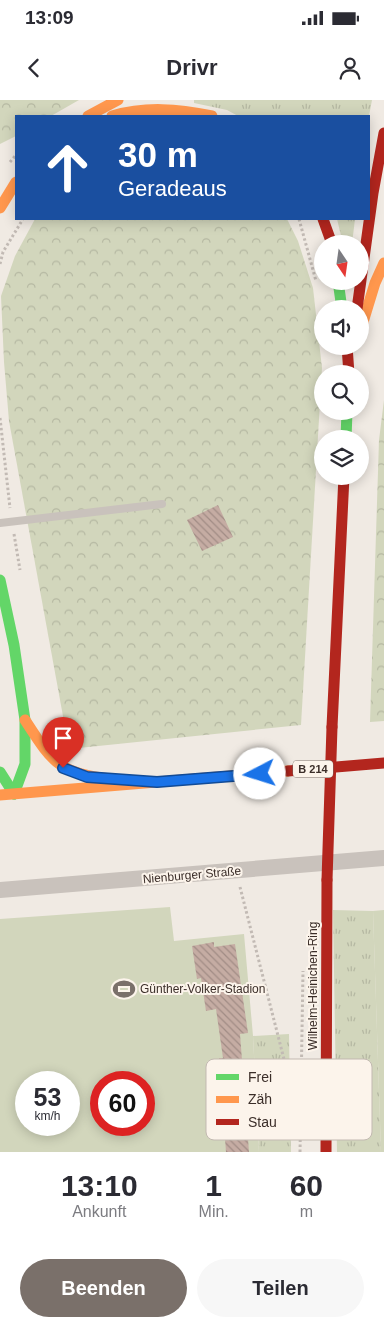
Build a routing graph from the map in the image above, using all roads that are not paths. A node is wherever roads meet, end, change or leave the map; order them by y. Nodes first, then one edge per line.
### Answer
1 (118, 100) edge
2 (90, 115) edge
3 (116, 115) edge
4 (208, 115) edge
5 (384, 133) edge
6 (15, 183) edge
7 (0, 208) edge
8 (370, 215) edge
9 (323, 220) edge
10 (369, 220) edge
11 (329, 235) edge
12 (384, 263) edge
13 (358, 300) edge
14 (369, 303) edge
15 (344, 485) edge
16 (162, 504) dead end
17 (0, 523) edge
18 (0, 580) edge
19 (25, 720) junction
20 (384, 763) edge
21 (0, 772) edge
22 (157, 782) junction
23 (14, 794) junction
24 (0, 795) edge
25 (384, 858) edge
26 (0, 890) edge
27 (326, 1059) edge

1 - 2 main road
3 - 4 main road
5 - 8 main road
6 - 7 main road
9 - 11 main road
10 - 13 main road
12 - 14 main road
15 - 27 main road, Wilhelm-Heinichen-Ring, bridge
16 - 17 lane
18 - 19 main road
19 - 22 main road
19 - 23 main road
20 - 22 main road, B 214
21 - 23 main road
22 - 23 main road, B 214
23 - 24 main road, B 214
25 - 26 street, Nienburger Straße

